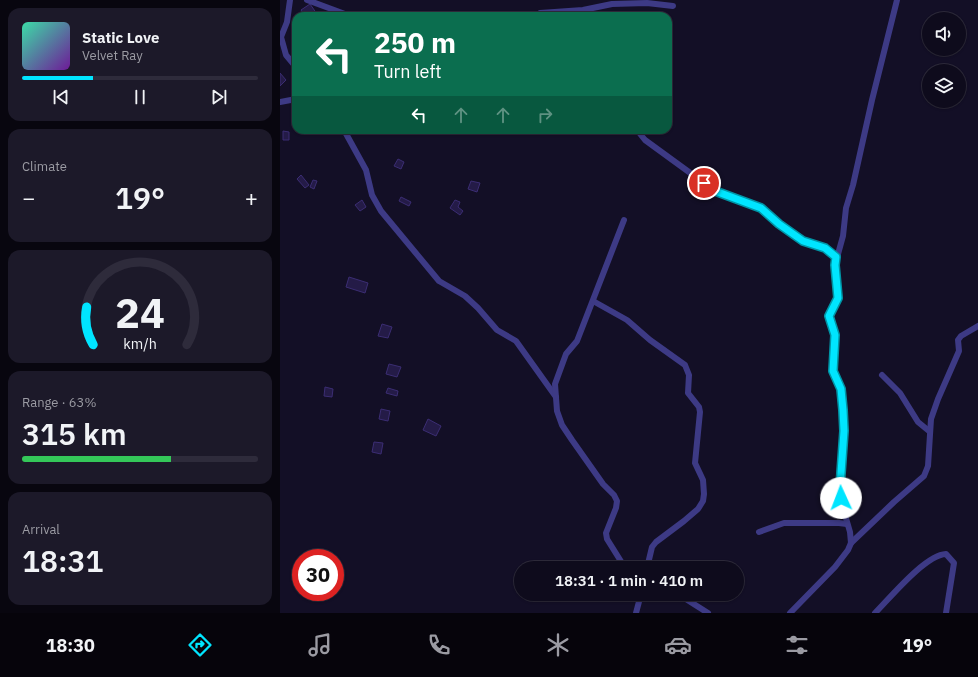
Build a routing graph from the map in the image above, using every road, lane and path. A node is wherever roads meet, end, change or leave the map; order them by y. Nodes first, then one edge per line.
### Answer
1 (290, 0) edge
2 (307, 0) edge
3 (897, 0) edge
4 (673, 6) dead end
5 (340, 12) edge
6 (544, 12) edge
7 (292, 62) edge
8 (292, 100) edge
9 (280, 102) edge
10 (346, 134) edge
11 (640, 134) edge
12 (624, 220) dead end
13 (836, 257) junction
14 (593, 301) junction
15 (978, 326) edge
16 (882, 375) dead end
17 (556, 398) junction
18 (929, 431) junction
19 (847, 524) junction
20 (759, 532) dead end
21 (851, 544) junction
22 (621, 561) edge
23 (649, 561) edge
24 (639, 601) edge
25 (689, 601) edge
26 (636, 613) edge
27 (708, 613) edge
28 (790, 613) edge
29 (875, 613) edge
30 (946, 613) edge

1 - 7 street
2 - 5 street
3 - 13 street
4 - 6 street
8 - 9 street
10 - 17 street
11 - 13 street
12 - 14 street
13 - 19 street
14 - 17 street
14 - 23 street
15 - 18 street
16 - 18 street
17 - 22 street
18 - 21 street
19 - 20 street
19 - 21 street
21 - 28 street
24 - 26 street
25 - 27 street
29 - 30 street

